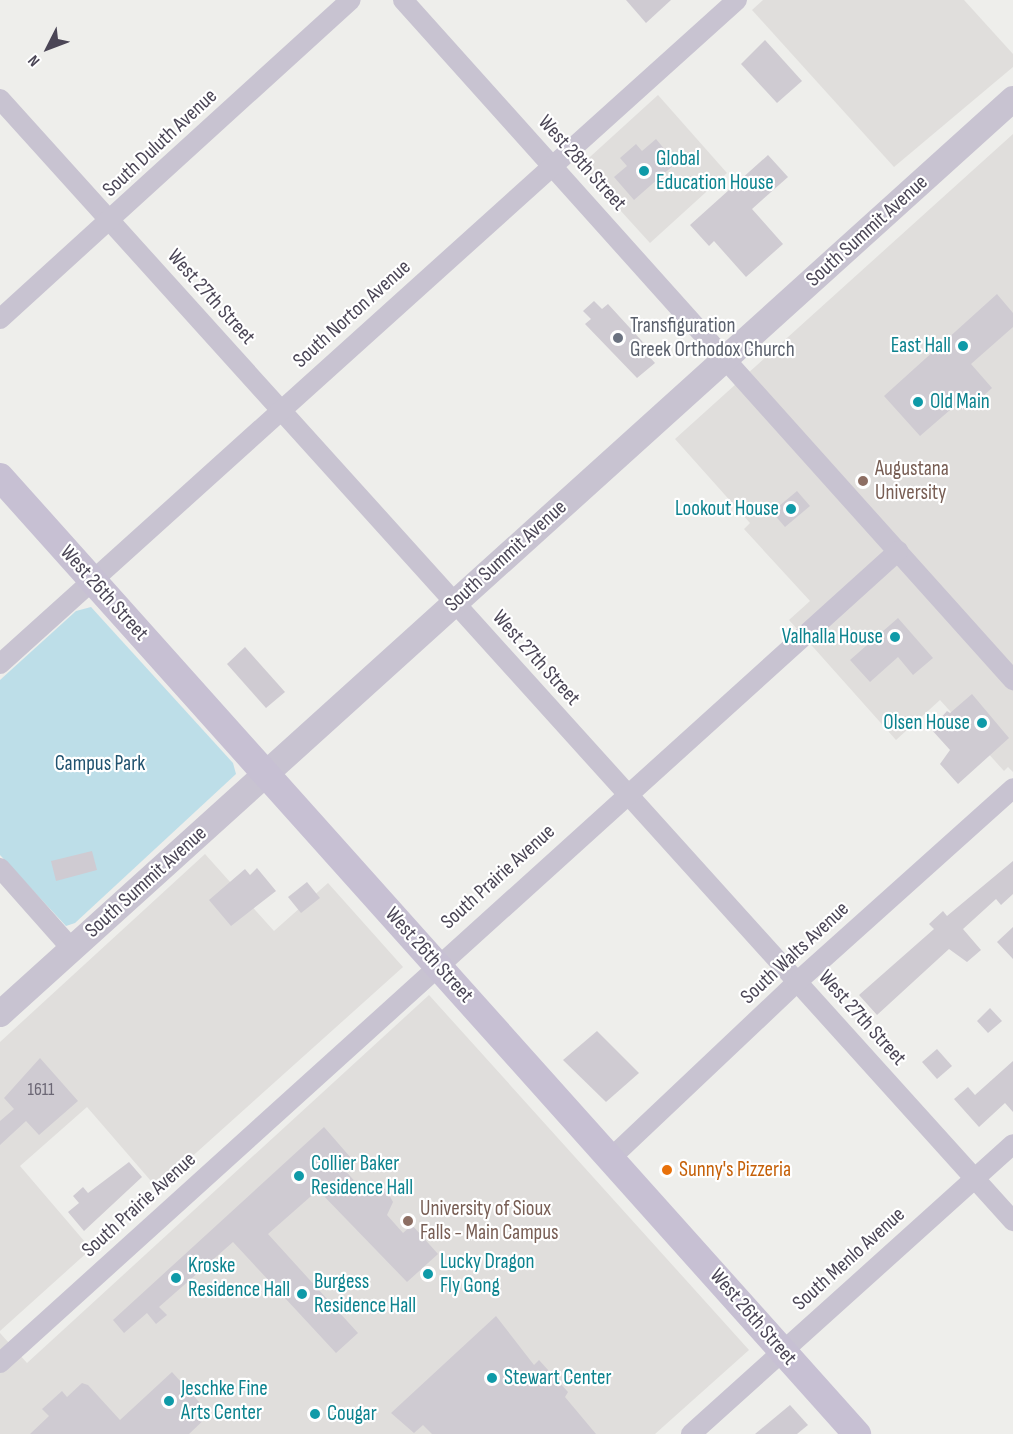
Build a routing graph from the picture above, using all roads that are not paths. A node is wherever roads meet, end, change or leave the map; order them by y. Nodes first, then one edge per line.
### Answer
1 (351, 0) edge
2 (403, 0) edge
3 (737, 0) edge
4 (0, 99) edge
5 (1013, 99) edge
6 (553, 167) junction
7 (110, 221) junction
8 (0, 319) edge
9 (725, 359) junction
10 (281, 410) junction
11 (0, 477) edge
12 (898, 551) junction
13 (94, 582) junction
14 (455, 603) junction
15 (0, 664) edge
16 (1013, 680) edge
17 (265, 774) junction
18 (1013, 788) edge
19 (626, 793) junction
20 (0, 868) edge
21 (72, 949) junction
22 (437, 965) junction
23 (797, 982) junction
24 (0, 1014) edge
25 (1013, 1144) edge
26 (612, 1157) junction
27 (974, 1179) junction
28 (1013, 1221) edge
29 (783, 1351) junction
30 (0, 1363) edge
31 (691, 1434) edge
32 (857, 1434) edge

1 - 7 street, South Duluth Avenue
2 - 6 street, West 28th Street
3 - 6 street, South Norton Avenue
4 - 7 street, West 27th Street
5 - 9 street, South Summit Avenue
6 - 9 street, West 28th Street
6 - 10 street, South Norton Avenue
7 - 8 street, South Duluth Avenue
7 - 10 street, West 27th Street
9 - 12 street, West 28th Street
9 - 14 street, South Summit Avenue
10 - 13 street, South Norton Avenue
10 - 14 street, West 27th Street
11 - 13 main road, West 26th Street
12 - 16 street, West 28th Street
12 - 19 street, South Prairie Avenue
13 - 15 street, South Norton Avenue
13 - 17 main road, West 26th Street
14 - 17 street, South Summit Avenue
14 - 19 street, West 27th Street
17 - 21 street, South Summit Avenue
17 - 22 main road, West 26th Street
18 - 23 street, South Walts Avenue
19 - 22 street, South Prairie Avenue
19 - 23 street, West 27th Street
20 - 21 street
21 - 24 street, South Summit Avenue
22 - 26 main road, West 26th Street
22 - 30 street, South Prairie Avenue
23 - 26 street, South Walts Avenue
23 - 27 street, West 27th Street
25 - 27 street, South Menlo Avenue
26 - 29 main road, West 26th Street
27 - 28 street, West 27th Street
27 - 29 street, South Menlo Avenue
29 - 31 street, South Menlo Avenue
29 - 32 main road, West 26th Street

